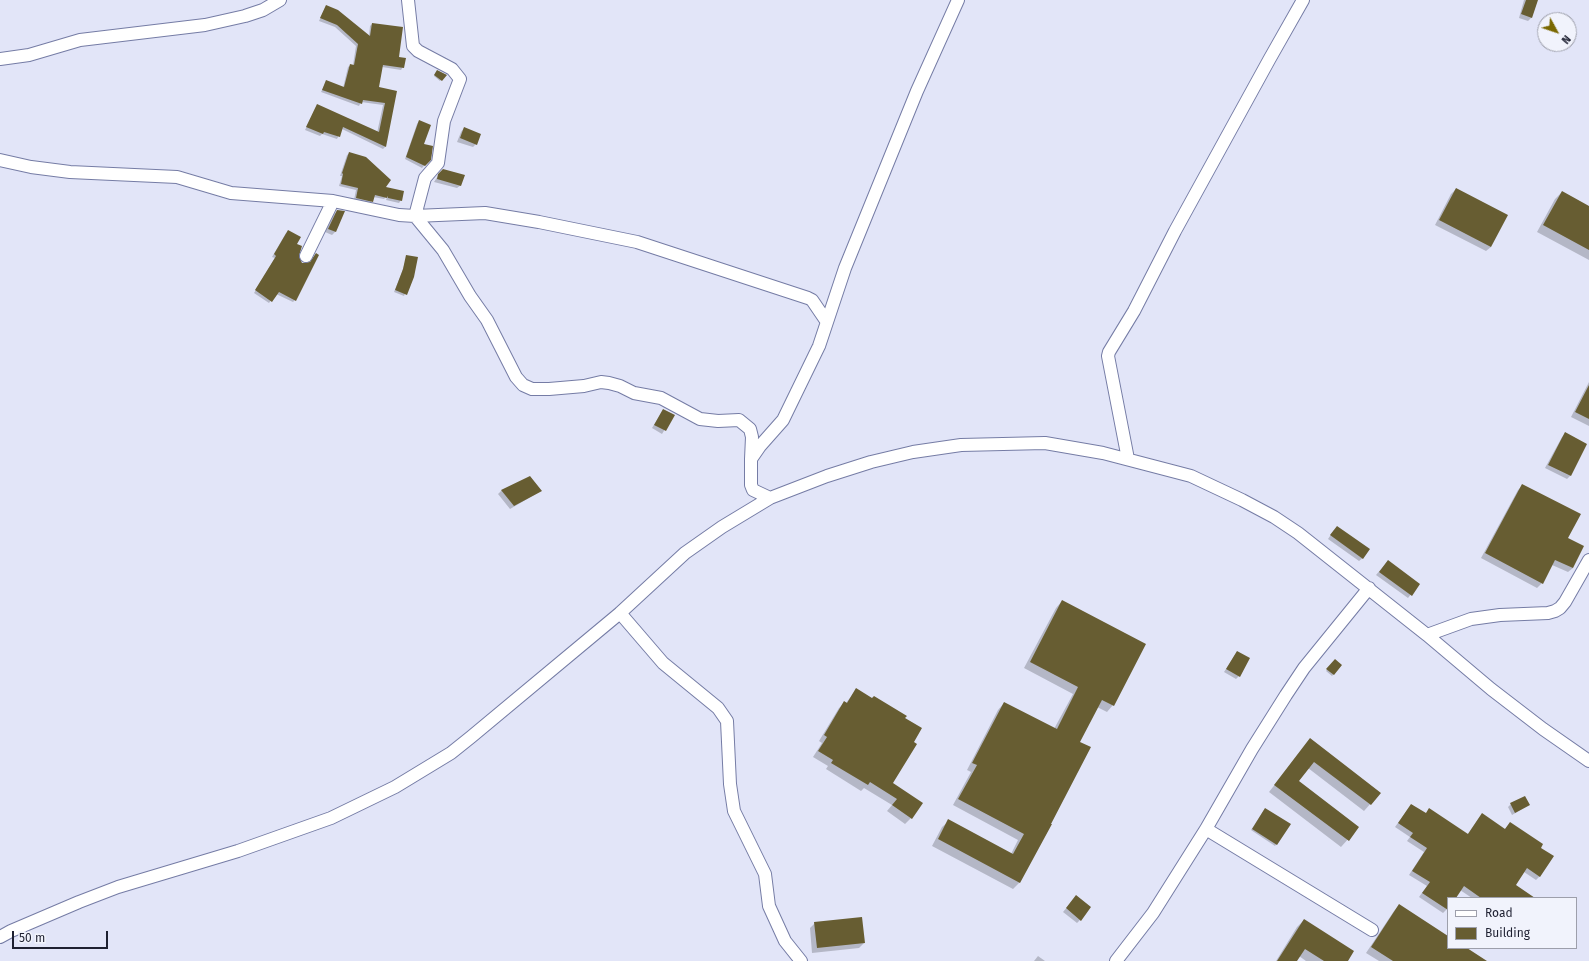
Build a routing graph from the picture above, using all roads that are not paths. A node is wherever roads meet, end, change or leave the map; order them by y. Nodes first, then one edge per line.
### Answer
1 (280, 0) edge
2 (408, 0) edge
3 (958, 0) edge
4 (1304, 0) edge
5 (0, 58) edge
6 (0, 160) edge
7 (333, 201) junction
8 (415, 216) junction
9 (306, 256) dead end
10 (827, 322) junction
11 (751, 459) junction
12 (1128, 459) junction
13 (770, 498) junction
14 (1589, 560) edge
15 (1368, 588) junction
16 (620, 613) junction
17 (1427, 635) junction
18 (1589, 761) edge
19 (1206, 829) junction
20 (1372, 930) dead end
21 (0, 937) edge
22 (801, 961) edge
23 (1116, 961) edge

1 - 5 street
2 - 8 street
3 - 10 street
4 - 12 street
6 - 7 street
7 - 8 street
7 - 9 street
8 - 10 street
8 - 11 street
10 - 11 street
11 - 13 street
12 - 13 street
12 - 15 street
13 - 16 street
14 - 17 street
15 - 17 street
15 - 19 street
16 - 21 street
16 - 22 street
17 - 18 street
19 - 20 street
19 - 23 street

